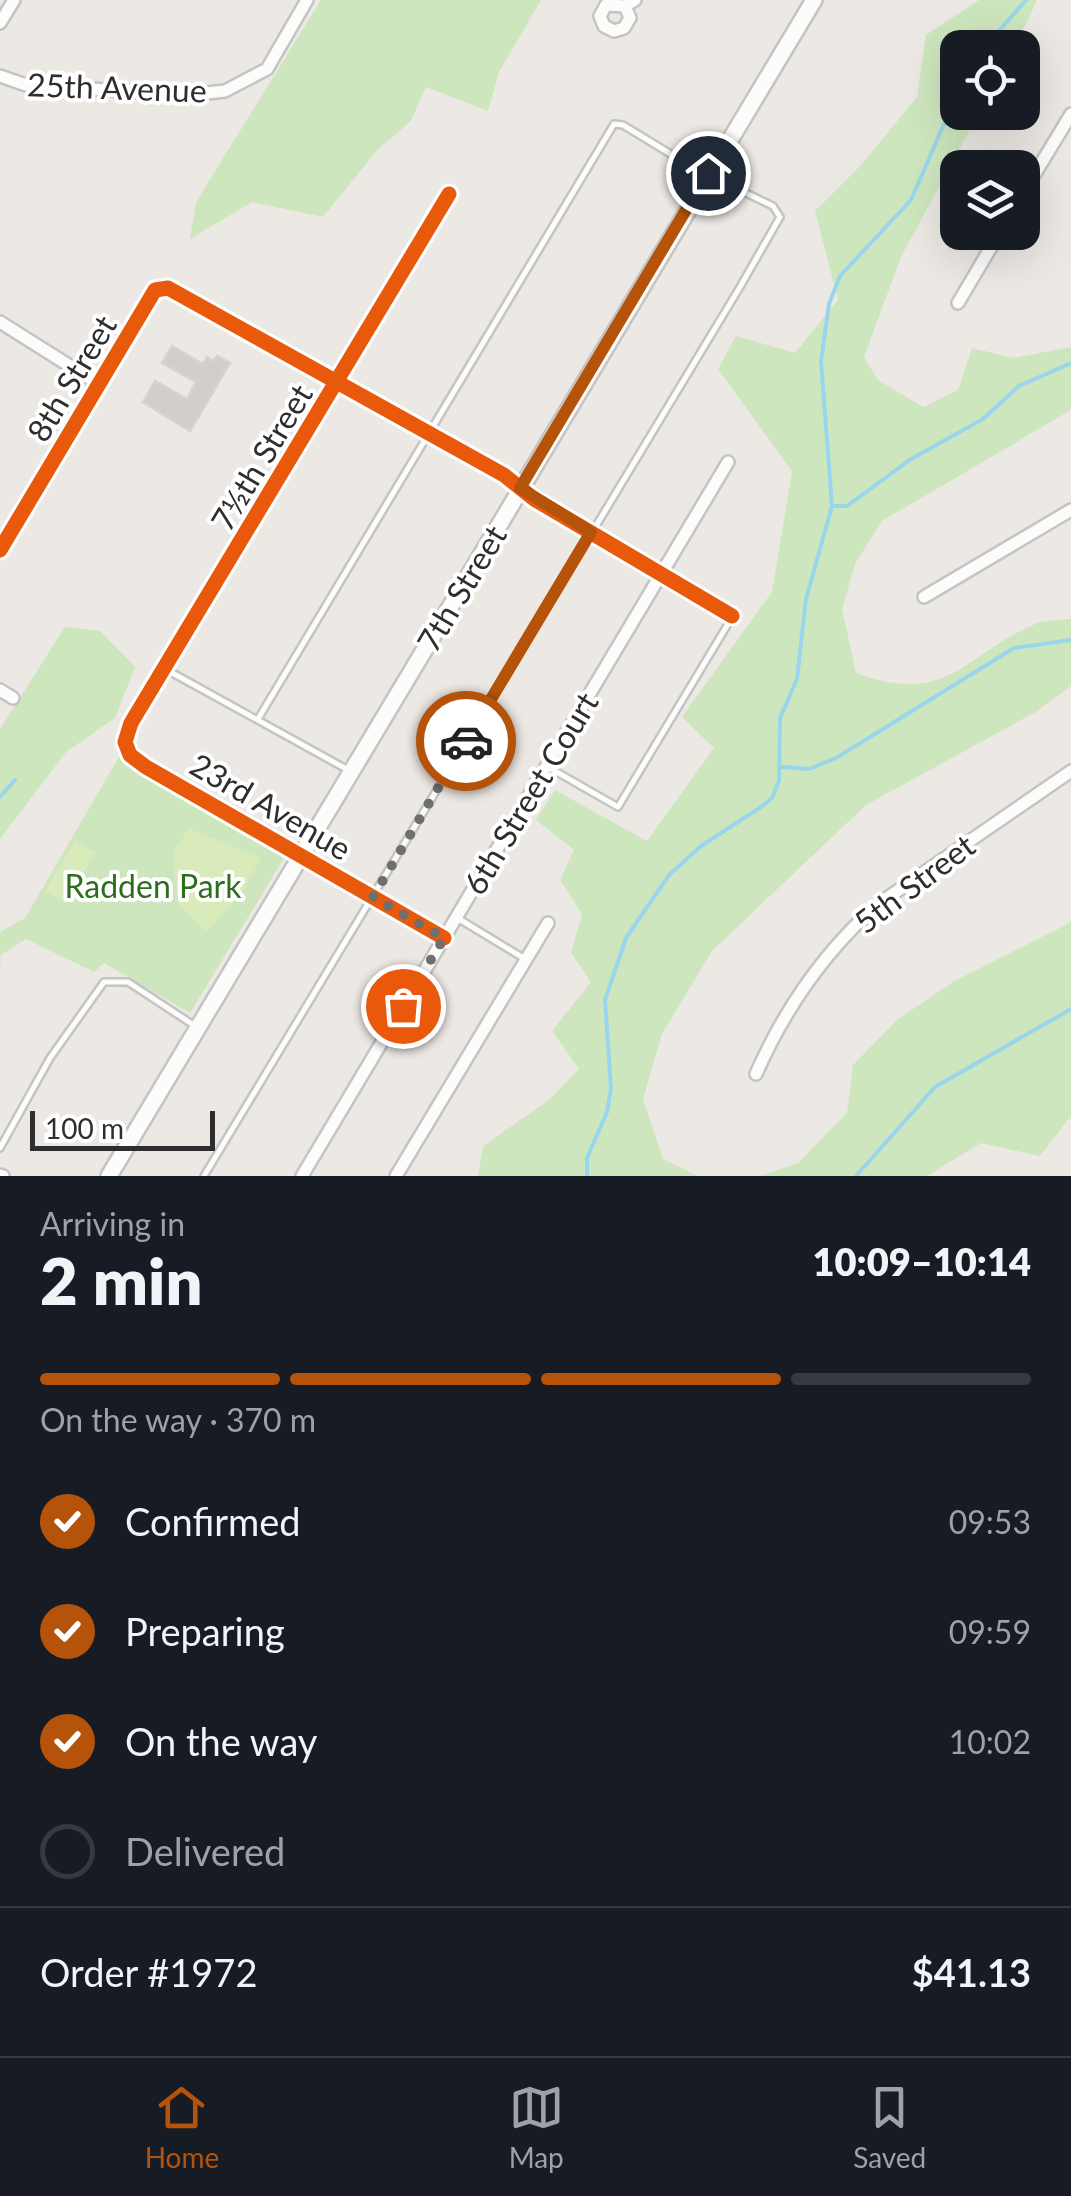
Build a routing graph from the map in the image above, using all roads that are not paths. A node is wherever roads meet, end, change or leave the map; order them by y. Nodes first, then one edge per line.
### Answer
1 (14, 0) edge
2 (308, 0) edge
3 (814, 0) edge
4 (0, 24) edge
5 (0, 76) edge
6 (1071, 114) edge
7 (1040, 165) edge
8 (708, 173) junction
9 (449, 194) dead end
10 (989, 250) edge
11 (958, 303) dead end
12 (0, 322) edge
13 (339, 382) junction
14 (100, 384) junction
15 (429, 432) junction
16 (728, 462) dead end
17 (520, 488) junction
18 (1071, 510) edge
19 (591, 532) junction
20 (0, 550) edge
21 (662, 573) junction
22 (924, 597) dead end
23 (732, 616) joint
24 (164, 668) junction
25 (0, 690) edge
26 (13, 698) dead end
27 (258, 719) junction
28 (126, 750) joint
29 (546, 766) junction
30 (352, 771) junction
31 (1071, 771) edge
32 (301, 854) junction
33 (373, 897) junction
34 (456, 917) junction
35 (548, 924) dead end
36 (444, 938) junction
37 (525, 959) junction
38 (198, 1028) junction
39 (756, 1074) dead end
40 (0, 1148) edge
41 (110, 1176) edge
42 (204, 1176) edge
43 (302, 1176) edge
44 (396, 1176) edge

1 - 4 street
2 - 5 street, 25th Avenue
3 - 8 main road, 7th Street
6 - 7 street
8 - 15 lane
8 - 17 main road, 7th Street
8 - 19 lane
9 - 13 street, 7½th Street
10 - 11 street
12 - 14 street
13 - 14 street, 8th Street
13 - 15 street
13 - 24 street, 7½th Street
14 - 20 street, 8th Street
15 - 17 street
15 - 27 lane
16 - 21 street, 6th Street Court
17 - 19 street
17 - 30 main road, 7th Street
18 - 22 street
19 - 21 street
19 - 33 lane
21 - 23 street
21 - 29 street, 6th Street Court
23 - 29 lane
24 - 27 lane
24 - 28 street, 7½th Street
25 - 26 street
27 - 30 lane
28 - 32 street, 23rd Avenue
29 - 34 street, 6th Street Court
30 - 32 main road, 7th Street
31 - 39 street, 5th Street
32 - 33 street, 23rd Avenue
32 - 38 main road, 7th Street
33 - 36 street, 23rd Avenue
33 - 42 lane
34 - 36 street, 6th Street Court
34 - 37 lane
35 - 37 street
36 - 43 street, 6th Street Court
37 - 44 street
38 - 40 lane
38 - 41 main road, 7th Street

